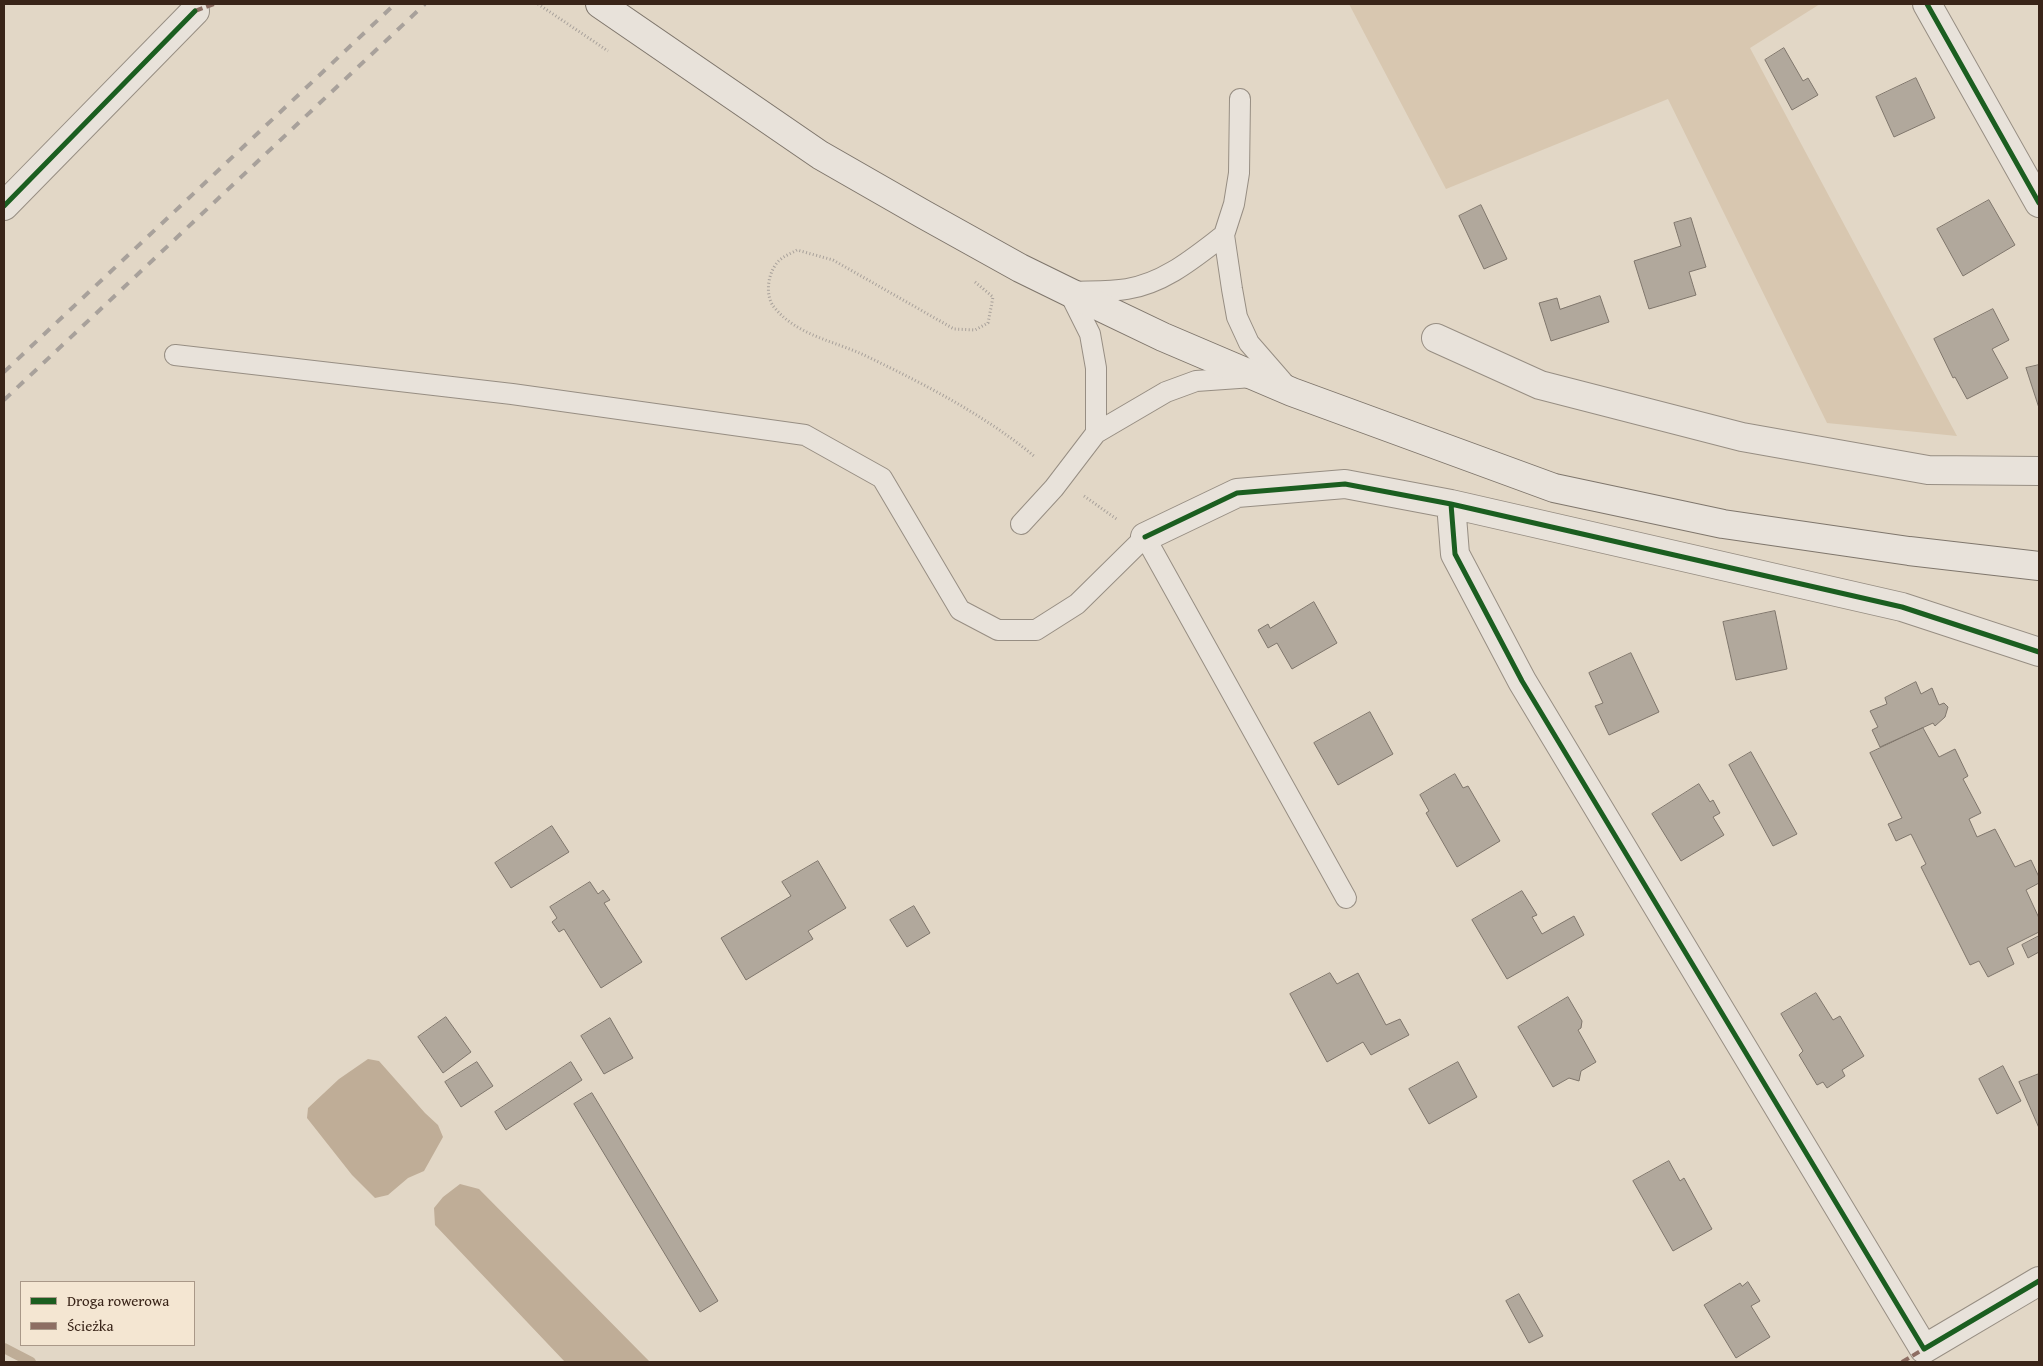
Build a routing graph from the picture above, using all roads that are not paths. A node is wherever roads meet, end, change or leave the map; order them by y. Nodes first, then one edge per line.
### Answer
1 (600, 4) edge
2 (1927, 4) edge
3 (195, 11) dead end
4 (1240, 99) dead end
5 (2039, 203) edge
6 (4, 206) edge
7 (1224, 234) junction
8 (1069, 292) junction
9 (1436, 338) dead end
10 (175, 355) dead end
11 (1255, 376) junction
12 (1292, 392) junction
13 (1096, 433) junction
14 (2039, 471) edge
15 (1451, 504) junction
16 (1021, 524) dead end
17 (1146, 537) junction
18 (2039, 566) edge
19 (2039, 652) edge
20 (1346, 898) dead end
21 (2039, 1281) edge

1 - 8 street
2 - 5 street
3 - 6 street
4 - 7 lane
7 - 8 lane
7 - 12 lane
8 - 11 street
8 - 13 lane
9 - 14 street
10 - 17 lane
11 - 12 street
11 - 13 lane
12 - 18 street
13 - 16 lane
15 - 17 street
15 - 19 street
15 - 21 street
17 - 20 lane

